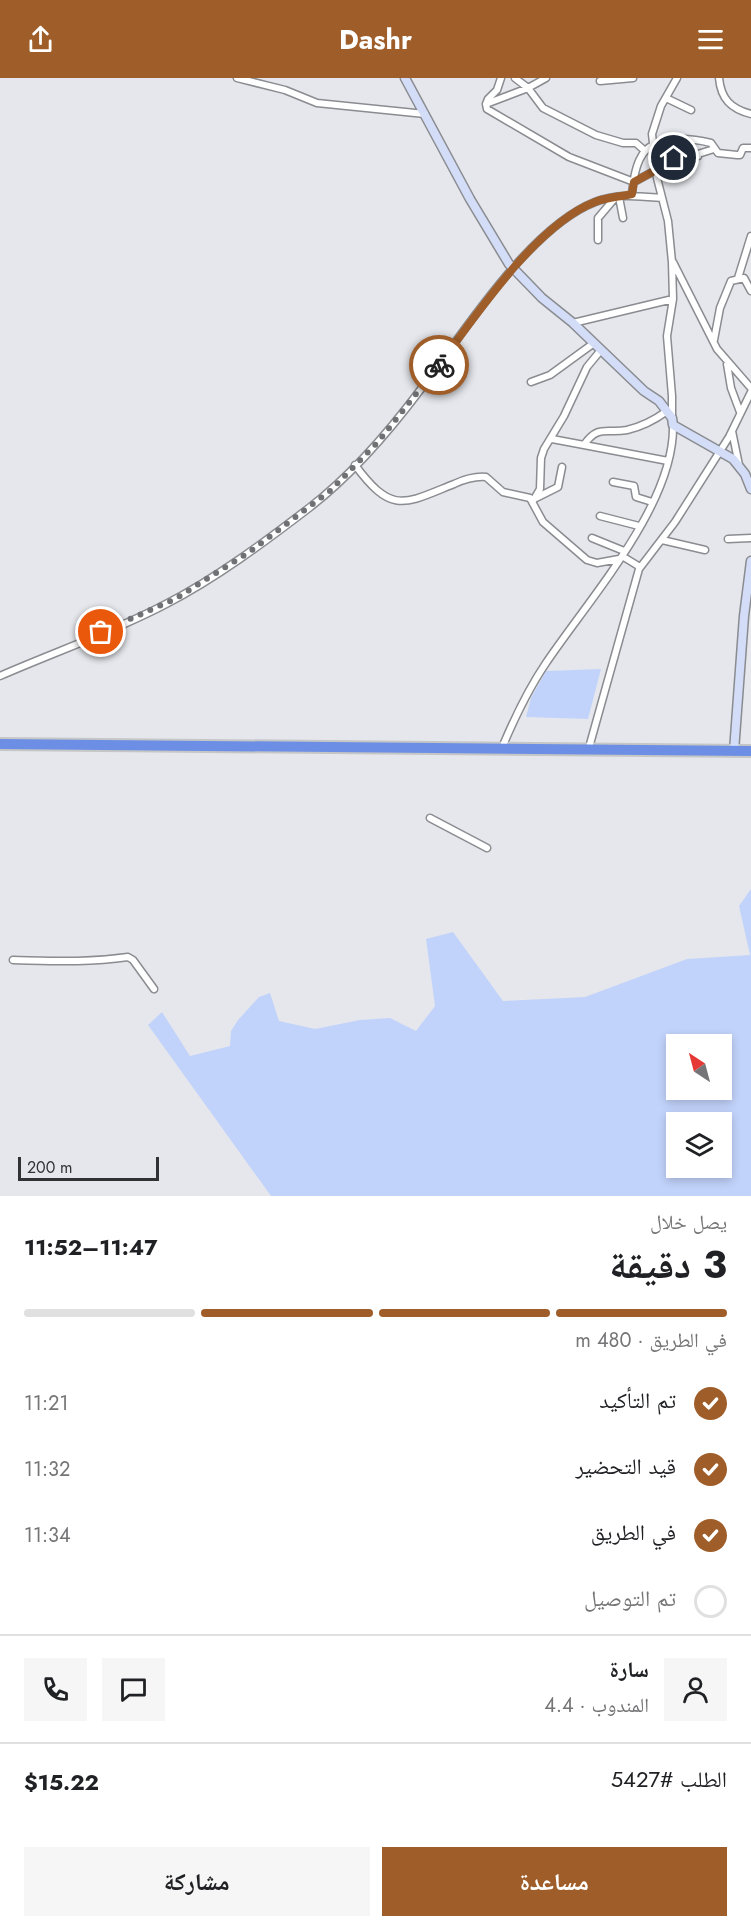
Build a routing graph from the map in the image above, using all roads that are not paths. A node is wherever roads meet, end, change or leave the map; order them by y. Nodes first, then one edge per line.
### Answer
1 (237, 78) edge
2 (405, 78) edge
3 (501, 78) edge
4 (515, 78) edge
5 (546, 78) edge
6 (633, 78) edge
7 (677, 78) edge
8 (719, 78) edge
9 (600, 81) dead end
10 (528, 88) junction
11 (666, 98) junction
12 (486, 104) junction
13 (692, 110) dead end
14 (425, 114) junction
15 (751, 114) edge
16 (654, 144) junction
17 (751, 148) edge
18 (714, 149) junction
19 (645, 151) junction
20 (655, 158) junction
21 (656, 170) junction
22 (634, 182) junction
23 (632, 194) junction
24 (617, 197) junction
25 (662, 198) junction
26 (623, 218) dead end
27 (751, 236) edge
28 (598, 240) dead end
29 (672, 262) junction
30 (513, 268) junction
31 (738, 278) junction
32 (751, 291) edge
33 (673, 299) junction
34 (573, 323) junction
35 (714, 340) junction
36 (594, 343) junction
37 (602, 350) junction
38 (728, 364) junction
39 (531, 382) dead end
40 (751, 390) edge
41 (740, 412) junction
42 (670, 418) junction
43 (732, 431) junction
44 (552, 439) junction
45 (584, 445) junction
46 (718, 452) junction
47 (668, 461) junction
48 (356, 465) junction
49 (740, 466) junction
50 (562, 467) dead end
51 (613, 482) dead end
52 (751, 489) edge
53 (534, 499) junction
54 (652, 502) junction
55 (600, 516) dead end
56 (639, 526) junction
57 (592, 538) dead end
58 (751, 538) edge
59 (728, 539) dead end
60 (662, 540) junction
61 (705, 550) dead end
62 (622, 555) junction
63 (751, 566) edge
64 (640, 567) junction
65 (0, 676) edge
66 (0, 739) edge
67 (504, 743) junction
68 (0, 744) edge
69 (590, 744) junction
70 (751, 745) edge
71 (734, 748) junction
72 (751, 751) edge
73 (430, 818) dead end
74 (487, 848) dead end
75 (13, 960) dead end
76 (154, 989) dead end

1 - 14 street
2 - 14 street
3 - 12 street
4 - 10 street
5 - 10 street
6 - 9 street
7 - 11 street
8 - 15 street
10 - 12 street
10 - 19 street
11 - 13 street
11 - 16 street
12 - 22 street
14 - 30 street
16 - 18 street
16 - 19 street
16 - 20 street
17 - 18 street
18 - 20 street
19 - 22 street
20 - 21 street
21 - 22 street
21 - 25 street
22 - 23 street
23 - 24 street
23 - 25 street
24 - 26 street
24 - 28 street
24 - 30 street
25 - 29 street
27 - 31 street
29 - 33 street
29 - 35 street
30 - 34 street
30 - 48 street
31 - 32 street
31 - 35 street
33 - 34 street
33 - 42 street
34 - 36 street
35 - 38 street
36 - 37 street
36 - 39 street
37 - 42 street
37 - 44 street
38 - 40 street
38 - 41 street
40 - 41 street
41 - 43 street
42 - 45 street
42 - 46 street
42 - 47 street
43 - 46 street
43 - 49 street
44 - 45 street
44 - 53 street
45 - 47 street
46 - 49 street
46 - 60 street
47 - 54 street
48 - 53 street
48 - 65 street
49 - 52 street
50 - 53 street
51 - 54 street
53 - 62 street
54 - 56 street
55 - 56 street
56 - 62 street
57 - 62 street
58 - 59 street
60 - 61 street
60 - 64 street
62 - 64 street
62 - 67 street
63 - 71 street
64 - 69 street
66 - 67 highway
67 - 69 highway
68 - 71 highway
69 - 71 highway
70 - 71 highway
71 - 72 highway
73 - 74 street
75 - 76 street

